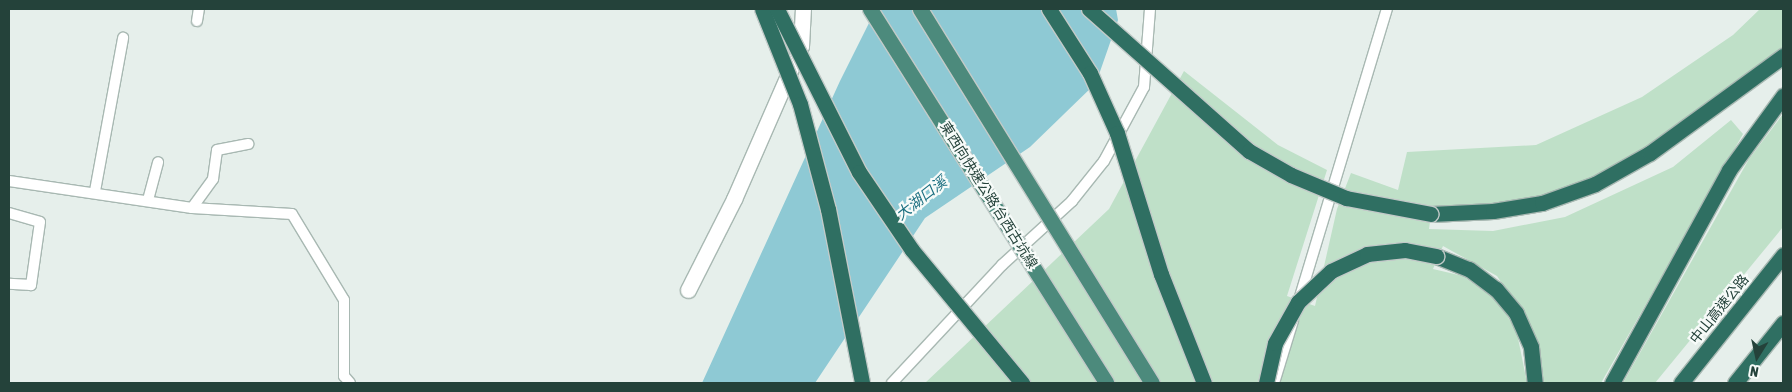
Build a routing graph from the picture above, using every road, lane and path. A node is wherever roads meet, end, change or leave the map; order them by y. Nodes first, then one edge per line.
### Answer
1 (199, 9) edge
2 (762, 9) edge
3 (777, 9) edge
4 (803, 9) edge
5 (870, 9) edge
6 (920, 9) edge
7 (1049, 9) edge
8 (1089, 9) edge
9 (1150, 9) edge
10 (1387, 9) edge
11 (197, 21) dead end
12 (123, 38) dead end
13 (1783, 56) edge
14 (1783, 96) edge
15 (248, 144) dead end
16 (158, 162) dead end
17 (9, 180) edge
18 (95, 191) junction
19 (148, 200) junction
20 (192, 208) junction
21 (9, 213) edge
22 (1783, 255) edge
23 (9, 284) edge
24 (688, 290) dead end
25 (1783, 324) edge
26 (350, 383) edge
27 (862, 383) edge
28 (892, 383) edge
29 (1022, 383) edge
30 (1106, 383) edge
31 (1152, 383) edge
32 (1204, 383) edge
33 (1266, 383) edge
34 (1274, 383) edge
35 (1535, 383) edge
36 (1612, 383) edge
37 (1681, 383) edge
38 (1735, 383) edge

1 - 11 lane
2 - 27 highway, bridge
3 - 29 highway, bridge
4 - 24 street
5 - 30 highway, 東西向快速公路 台西古坑線, bridge
6 - 31 highway, bridge
7 - 32 highway, bridge
8 - 13 highway, bridge
9 - 28 lane
10 - 34 lane
12 - 18 lane
14 - 36 highway
15 - 20 lane
16 - 19 lane
17 - 18 lane
18 - 19 lane
19 - 20 lane
20 - 26 lane
21 - 23 lane
22 - 37 highway, 中山高速公路
25 - 38 highway
33 - 35 highway, bridge

